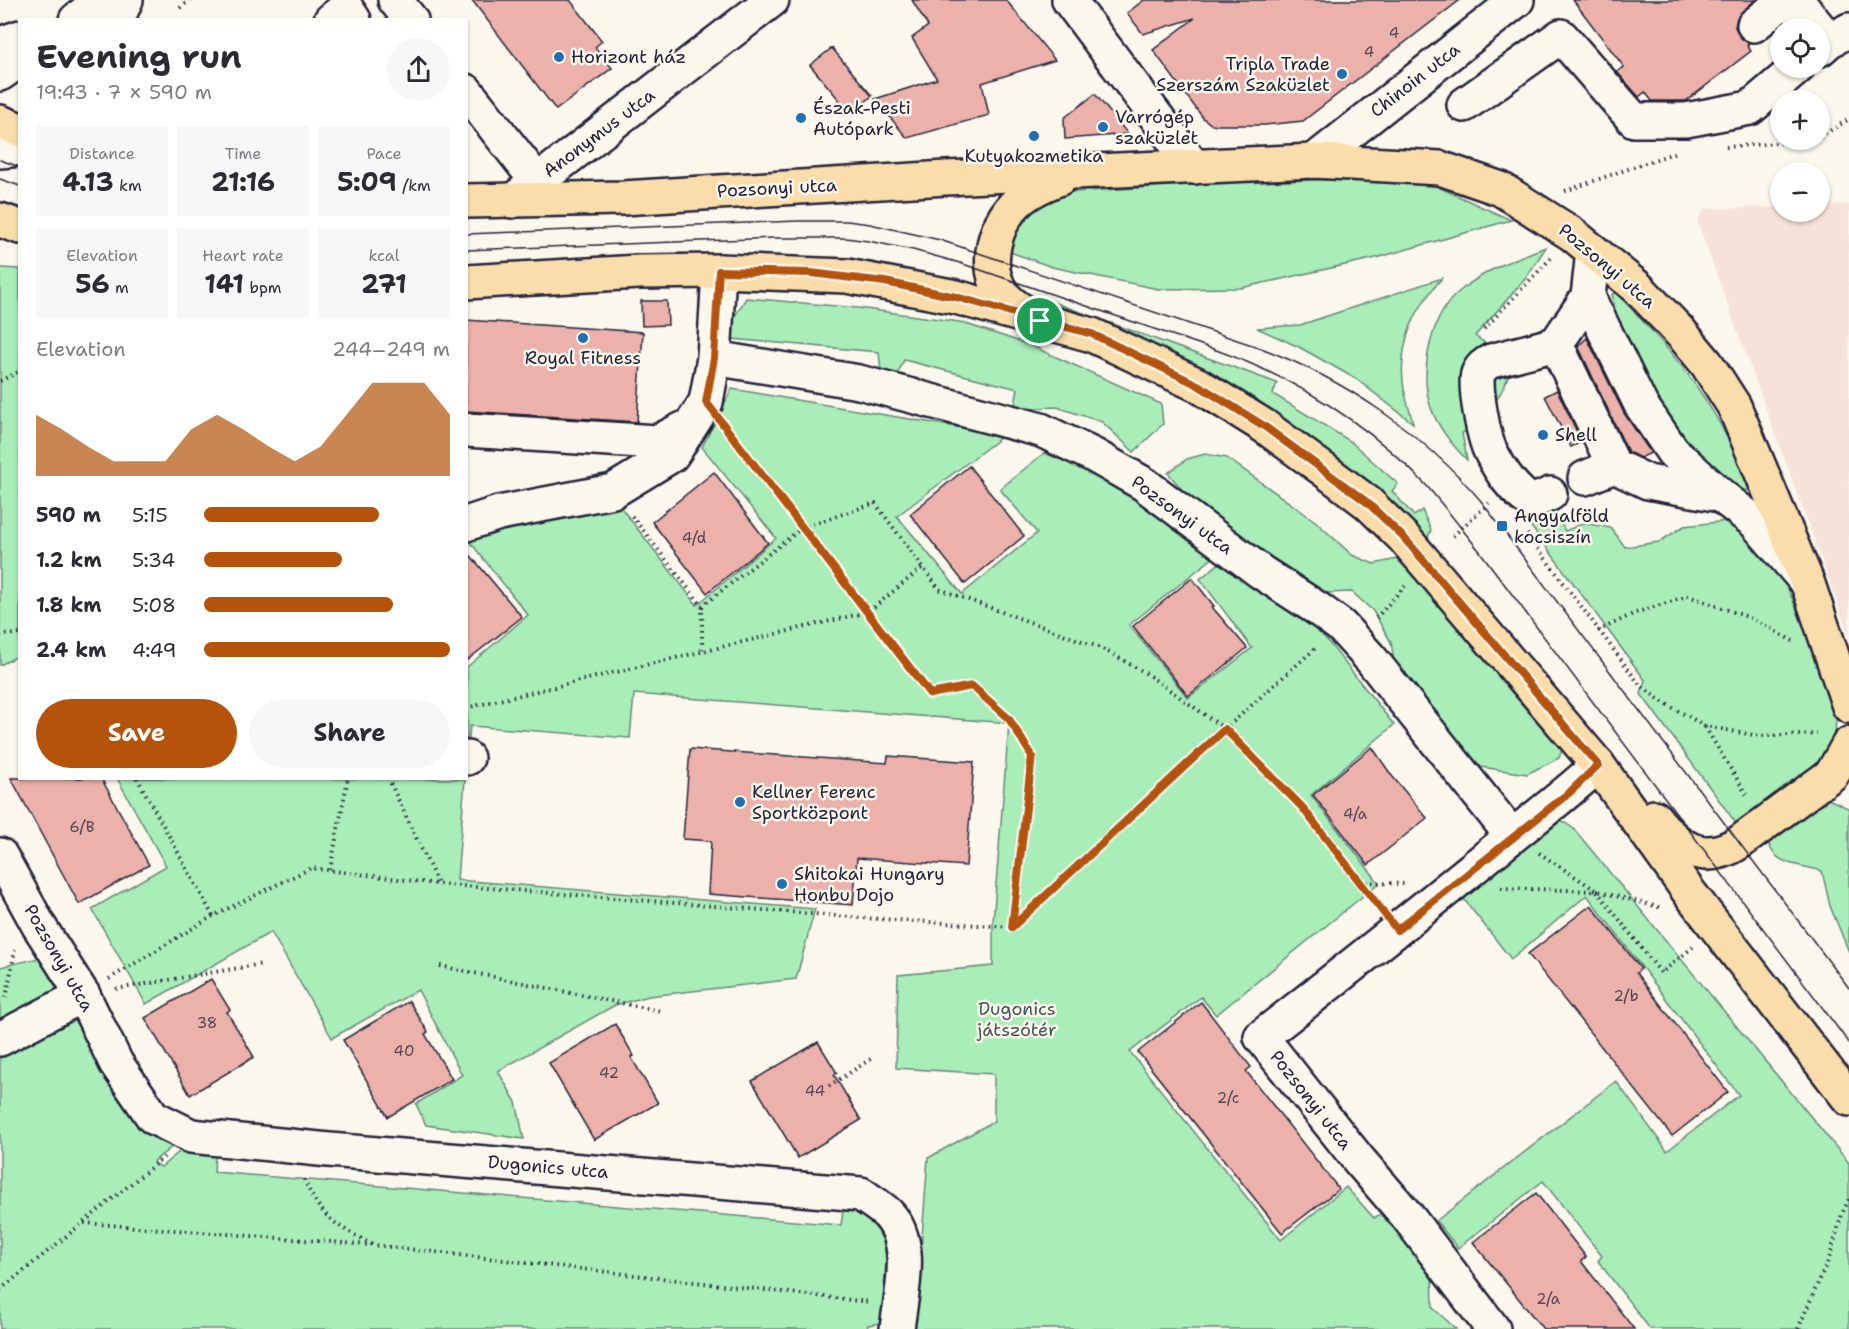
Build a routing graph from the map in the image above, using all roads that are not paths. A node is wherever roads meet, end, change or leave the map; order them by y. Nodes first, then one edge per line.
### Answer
1 (101, 0) edge
2 (126, 0) edge
3 (395, 0) edge
4 (772, 0) edge
5 (1069, 0) edge
6 (1517, 0) edge
7 (78, 18) edge
8 (118, 18) edge
9 (409, 18) edge
10 (1812, 18) edge
11 (1754, 25) dead end
12 (18, 39) edge
13 (0, 44) edge
14 (18, 61) edge
15 (0, 74) edge
16 (1785, 78) edge
17 (468, 94) edge
18 (1464, 105) dead end
19 (0, 122) edge
20 (18, 129) edge
21 (18, 149) edge
22 (0, 152) edge
23 (1314, 161) junction
24 (1194, 166) junction
25 (1088, 171) junction
26 (537, 181) junction
27 (468, 201) edge
28 (512, 201) junction
29 (0, 220) edge
30 (18, 226) edge
31 (18, 232) edge
32 (0, 234) edge
33 (1593, 251) junction
34 (719, 271) junction
35 (468, 282) edge
36 (1588, 297) junction
37 (1040, 321) junction
38 (1556, 344) junction
39 (714, 358) junction
40 (698, 414) junction
41 (468, 430) edge
42 (1550, 494) dead end
43 (1720, 495) junction
44 (468, 523) edge
45 (1808, 584) junction
46 (1849, 706) edge
47 (1843, 756) edge
48 (1598, 765) junction
49 (1512, 836) junction
50 (0, 855) edge
51 (83, 995) junction
52 (0, 1039) edge
53 (116, 1063) joint
54 (1849, 1099) edge
55 (898, 1317) edge
56 (1493, 1329) edge

1 - 7 street
2 - 8 street
3 - 9 street
4 - 26 street, Anonymus utca
5 - 24 street
6 - 23 street, Chinoin utca
10 - 11 street
12 - 13 street
14 - 15 street
16 - 18 street
17 - 26 street
19 - 20 main road
21 - 22 street
23 - 24 main road, Pozsonyi utca
23 - 33 main road, Pozsonyi utca
24 - 25 main road, Pozsonyi utca
25 - 28 main road, Pozsonyi utca
25 - 37 main road, Pozsonyi utca
26 - 28 street, Anonymus utca
27 - 28 main road, Pozsonyi utca
29 - 30 main road
31 - 32 street
33 - 36 street
33 - 45 main road, Pozsonyi utca
34 - 35 main road, Pozsonyi utca
34 - 37 main road, Pozsonyi utca
34 - 39 street
36 - 38 street
36 - 43 street
37 - 48 main road, Pozsonyi utca
38 - 42 street
38 - 43 street
39 - 40 street
39 - 49 street, Pozsonyi utca
40 - 41 street
40 - 44 street
43 - 45 street
45 - 46 main road, Pozsonyi utca
47 - 48 main road
48 - 49 street, Pozsonyi utca
48 - 54 main road, Pozsonyi utca
49 - 56 street, Pozsonyi utca
50 - 51 street, Pozsonyi utca
51 - 52 street
51 - 53 street, Pozsonyi utca
53 - 55 street, Dugonics utca

